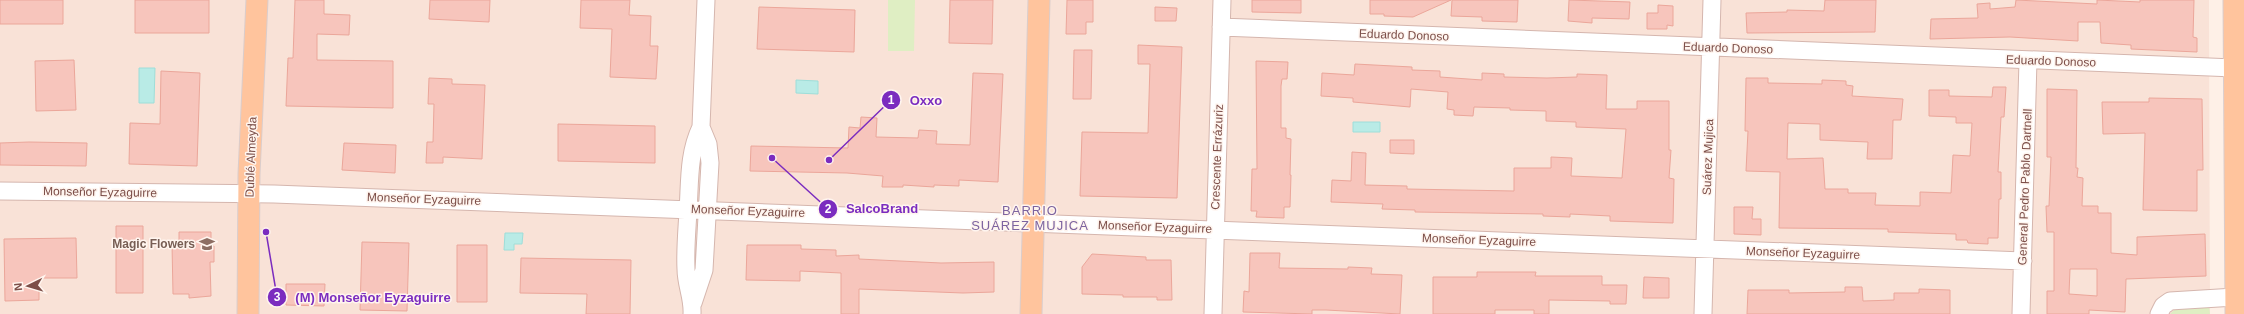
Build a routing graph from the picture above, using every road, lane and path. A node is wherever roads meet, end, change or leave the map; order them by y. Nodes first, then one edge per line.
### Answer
1 (257, 0) edge
2 (706, 0) edge
3 (1039, 0) edge
4 (1222, 0) edge
5 (1712, 0) edge
6 (2234, 0) edge
7 (1221, 27) junction
8 (1711, 47) junction
9 (2028, 60) junction
10 (2234, 68) junction
11 (701, 127) junction
12 (0, 191) edge
13 (249, 193) junction
14 (688, 209) junction
15 (708, 210) junction
16 (1033, 223) junction
17 (1215, 230) junction
18 (1705, 249) junction
19 (2022, 261) junction
20 (2238, 303) edge
21 (693, 308) edge
22 (248, 314) edge
23 (1031, 314) edge
24 (1213, 314) edge
25 (1704, 314) edge
26 (2021, 314) edge
27 (2159, 314) edge

1 - 13 main road, Dublé Almeyda
2 - 11 street
3 - 16 main road
4 - 7 street, Crescente Errázuriz
5 - 8 street, Suárez Mujica
6 - 10 main road
7 - 8 street, Eduardo Donoso
7 - 17 street, Crescente Errázuriz
8 - 9 street, Eduardo Donoso
8 - 18 street, Suárez Mujica
9 - 10 street, Eduardo Donoso
9 - 19 street, General Pedro Pablo Dartnell
10 - 20 main road
11 - 14 street
11 - 15 street
12 - 13 street, Monseñor Eyzaguirre
13 - 14 street, Monseñor Eyzaguirre
13 - 22 main road, Dublé Almeyda
14 - 15 street, Monseñor Eyzaguirre
14 - 21 street
15 - 16 street, Monseñor Eyzaguirre
15 - 21 street
16 - 17 street, Monseñor Eyzaguirre
16 - 23 main road
17 - 18 street, Monseñor Eyzaguirre
17 - 24 street, Crescente Errázuriz
18 - 19 street, Monseñor Eyzaguirre
18 - 25 street, Suárez Mujica
19 - 26 street, General Pedro Pablo Dartnell
20 - 27 street

